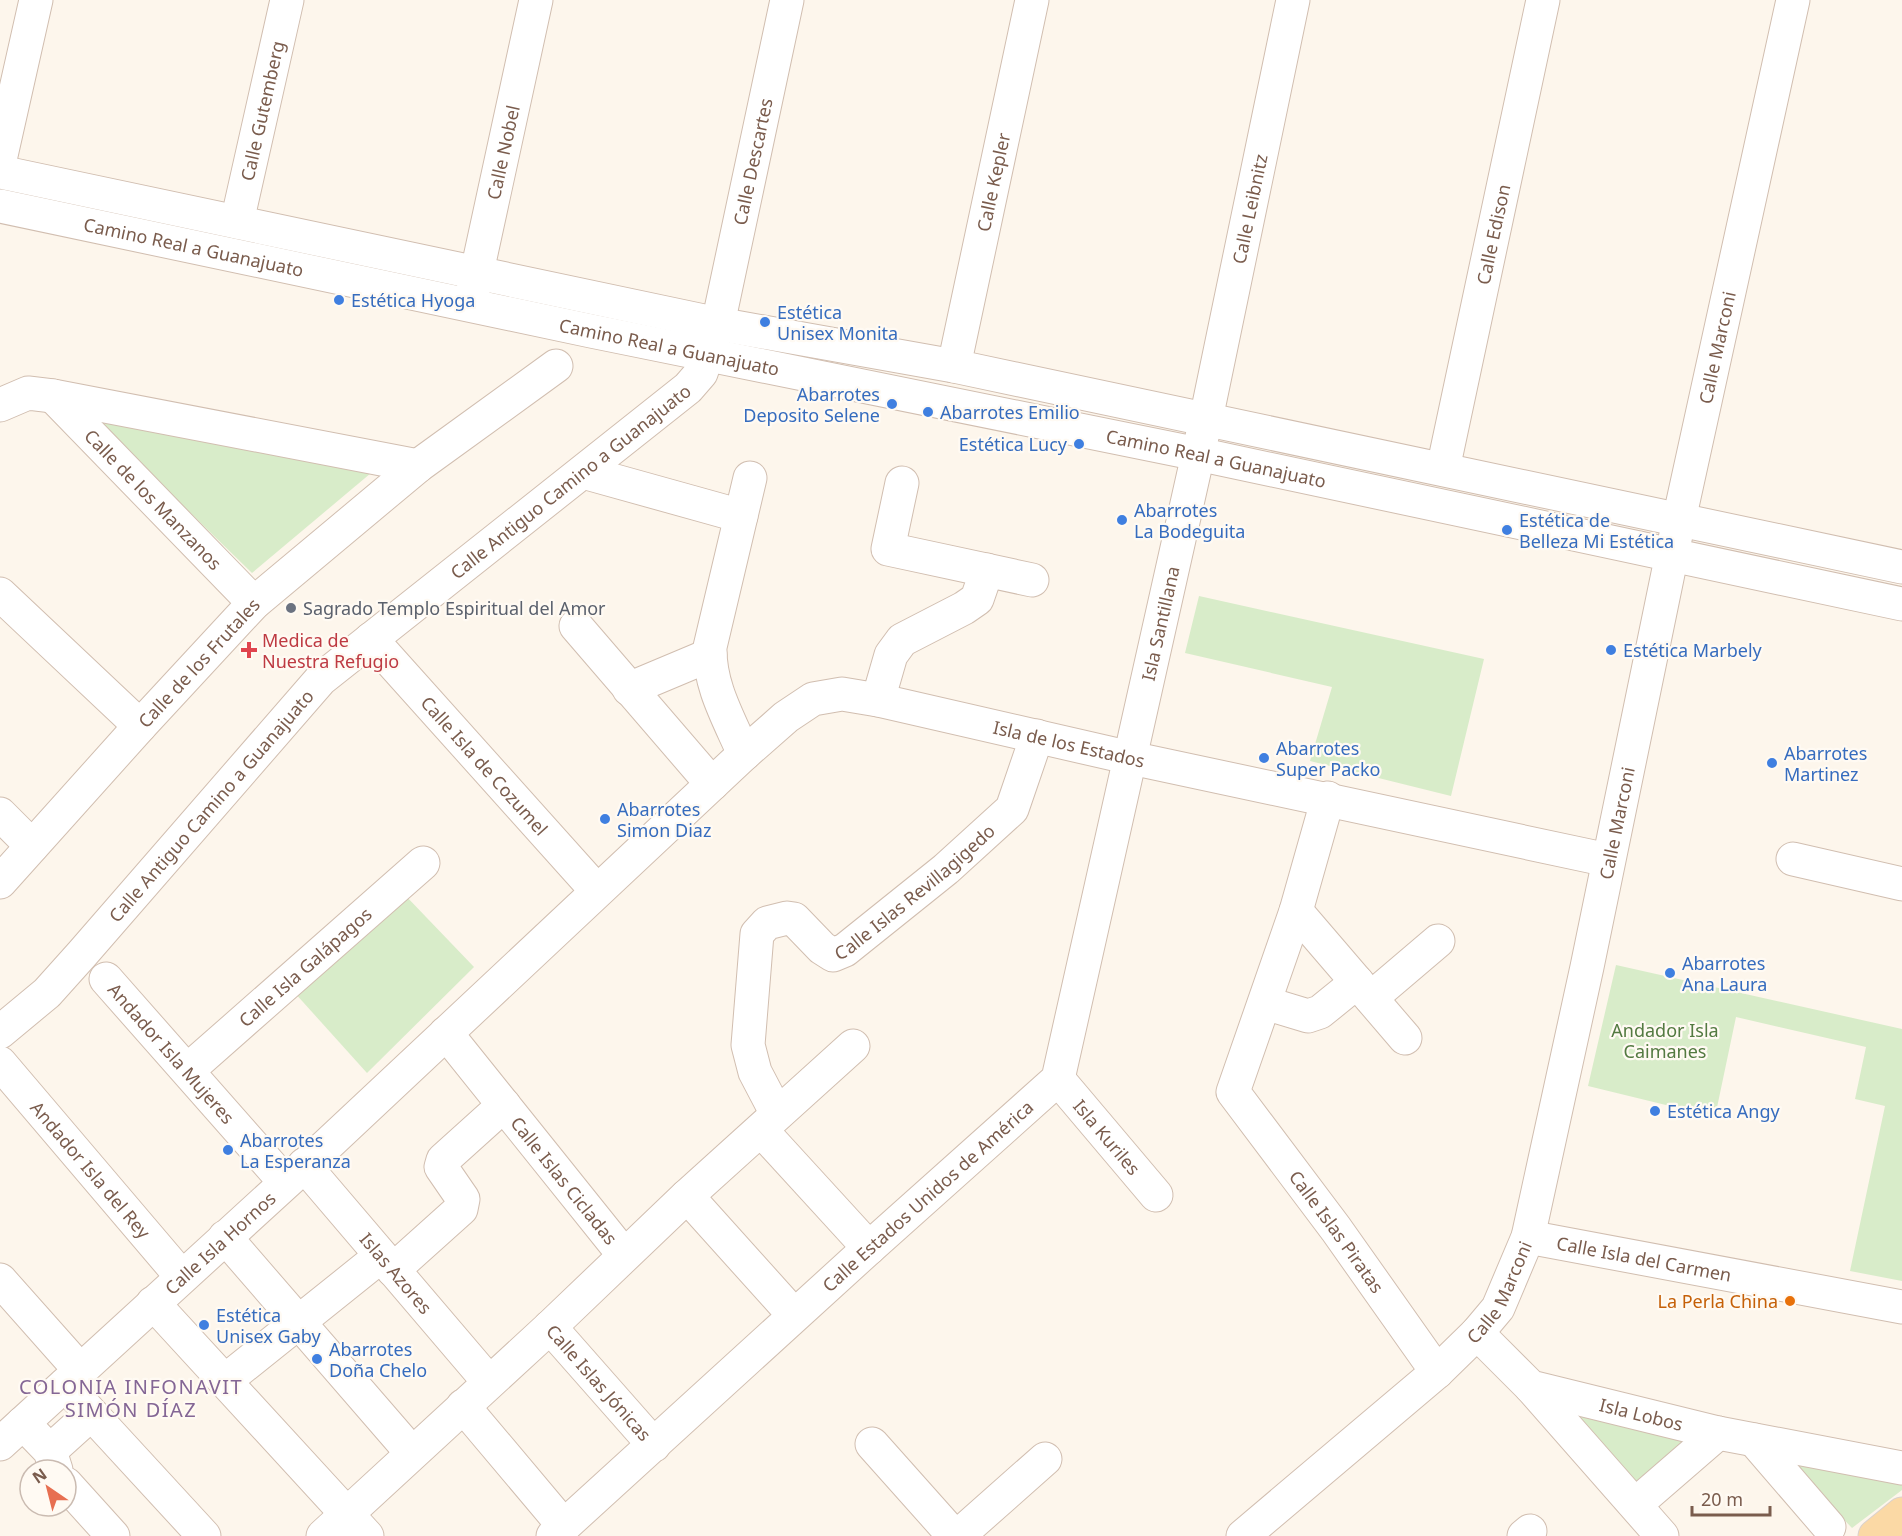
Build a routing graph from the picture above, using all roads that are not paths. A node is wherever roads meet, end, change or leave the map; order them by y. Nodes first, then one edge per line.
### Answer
1 (36, 0) edge
2 (287, 0) edge
3 (536, 0) edge
4 (787, 0) edge
5 (1032, 0) edge
6 (1293, 0) edge
7 (1543, 0) edge
8 (1793, 0) edge
9 (0, 160) edge
10 (0, 172) edge
11 (0, 206) edge
12 (237, 222) junction
13 (476, 274) junction
14 (469, 305) junction
15 (713, 339) junction
16 (556, 366) dead end
17 (954, 366) junction
18 (53, 396) junction
19 (0, 405) edge
20 (1206, 419) junction
21 (1198, 454) junction
22 (418, 466) junction
23 (1443, 469) junction
24 (583, 471) junction
25 (750, 478) dead end
26 (902, 483) dead end
27 (741, 516) junction
28 (1679, 520) junction
29 (1672, 556) junction
30 (1902, 567) edge
31 (987, 570) junction
32 (1032, 580) dead end
33 (0, 594) edge
34 (255, 603) junction
35 (1902, 604) edge
36 (576, 626) dead end
37 (371, 639) junction
38 (710, 656) junction
39 (629, 689) junction
40 (878, 700) junction
41 (140, 726) junction
42 (1037, 736) junction
43 (744, 754) junction
44 (1131, 758) junction
45 (712, 784) junction
46 (1328, 798) junction
47 (0, 814) edge
48 (32, 846) junction
49 (1793, 859) dead end
50 (1608, 860) junction
51 (423, 863) dead end
52 (0, 882) edge
53 (1902, 884) edge
54 (597, 891) junction
55 (1296, 911) junction
56 (1438, 941) dead end
57 (106, 979) dead end
58 (1364, 990) junction
59 (1265, 1003) junction
60 (0, 1032) edge
61 (446, 1033) junction
62 (1405, 1038) dead end
63 (853, 1046) dead end
64 (0, 1063) edge
65 (188, 1071) junction
66 (1058, 1079) junction
67 (504, 1105) junction
68 (769, 1122) junction
69 (295, 1173) junction
70 (1156, 1195) dead end
71 (687, 1196) junction
72 (225, 1237) junction
73 (1528, 1237) junction
74 (868, 1248) junction
75 (624, 1255) junction
76 (387, 1263) junction
77 (182, 1277) junction
78 (0, 1280) edge
79 (153, 1303) junction
80 (1902, 1307) edge
81 (794, 1315) junction
82 (300, 1322) junction
83 (550, 1327) junction
84 (1477, 1333) junction
85 (1437, 1372) junction
86 (73, 1378) junction
87 (225, 1381) junction
88 (489, 1382) junction
89 (1531, 1388) junction
90 (463, 1406) junction
91 (91, 1414) junction
92 (1719, 1432) junction
93 (12, 1434) edge
94 (1754, 1440) junction
95 (872, 1444) dead end
96 (654, 1445) junction
97 (412, 1453) junction
98 (48, 1458) edge
99 (55, 1458) edge
100 (1046, 1459) dead end
101 (1902, 1468) edge
102 (78, 1497) edge
103 (1636, 1504) junction
104 (1902, 1515) edge
105 (554, 1522) edge
106 (356, 1525) edge
107 (1828, 1527) dead end
108 (113, 1536) edge
109 (204, 1536) edge
110 (323, 1536) edge
111 (956, 1536) edge
112 (1243, 1536) edge
113 (1662, 1536) edge
114 (1875, 1536) edge

1 - 9 street
2 - 12 street, Calle Gutemberg
3 - 13 street, Calle Nobel
4 - 15 street, Calle Descartes
5 - 17 street, Calle Kepler
6 - 20 street, Calle Leibnitz
7 - 23 street, Calle Edison
8 - 28 street, Calle Marconi
10 - 12 street, Camino Real a Guanajuato
11 - 14 street, Camino Real a Guanajuato
12 - 13 street, Camino Real a Guanajuato
13 - 14 street, Calle Nobel
13 - 15 street, Camino Real a Guanajuato
14 - 15 street, Camino Real a Guanajuato
15 - 17 street, Camino Real a Guanajuato
15 - 21 street, Camino Real a Guanajuato
15 - 24 street, Calle Antiguo Camino a Guanajuato
16 - 22 street, Calle de los Frutales
17 - 20 street, Camino Real a Guanajuato
18 - 19 street
18 - 22 street
18 - 34 street, Calle de los Manzanos
20 - 21 street, Isla Santillana
20 - 23 street, Camino Real a Guanajuato
21 - 29 street, Camino Real a Guanajuato
21 - 44 street, Isla Santillana
22 - 34 street, Calle de los Frutales
23 - 28 street, Camino Real a Guanajuato
24 - 27 street
24 - 37 street, Calle Antiguo Camino a Guanajuato
25 - 27 street
26 - 31 street
27 - 38 street
28 - 29 street, Calle Marconi
28 - 30 street, Camino Real a Guanajuato
29 - 35 street, Camino Real a Guanajuato
29 - 50 street, Calle Marconi
31 - 32 street
31 - 40 street
33 - 41 street
34 - 41 street, Calle de los Frutales
36 - 39 street
37 - 54 street, Calle Isla de Cozumel
37 - 60 street, Calle Antiguo Camino a Guanajuato
38 - 39 street
38 - 43 street
39 - 45 street
40 - 42 street, Isla de los Estados
40 - 43 street, Isla de los Estados
41 - 48 street, Calle de los Frutales
42 - 44 street, Isla de los Estados
42 - 68 street, Calle Islas Revillagigedo
43 - 45 street, Isla de los Estados
44 - 46 street, Isla de los Estados
44 - 66 street
45 - 54 street, Isla de los Estados
46 - 50 street, Isla de los Estados
46 - 55 street
47 - 48 street
48 - 52 street, Calle de los Frutales
49 - 53 street
50 - 73 street, Calle Marconi
51 - 65 street, Calle Isla Galápagos
54 - 61 street, Calle Isla Hornos
55 - 58 street
55 - 59 street
56 - 58 street
57 - 65 street, Andador Isla Mujeres
58 - 59 street
58 - 62 street
59 - 85 street, Calle Islas Piratas
61 - 67 street, Calle Islas Cicladas
61 - 69 street, Calle Isla Hornos
63 - 68 street, Calle Islas Cicladas
64 - 77 street, Andador Isla del Rey
65 - 69 street, Andador Isla Mujeres
66 - 70 street, Isla Kuriles
66 - 74 street, Calle Estados Unidos de América
67 - 75 street, Calle Islas Cicladas
67 - 76 street, Calle Islas Cicladas
68 - 71 street, Calle Islas Cicladas
68 - 74 street
69 - 72 street, Calle Isla Hornos
69 - 76 street, Islas Azores
71 - 75 street, Calle Islas Cicladas
71 - 81 street
72 - 77 street, Calle Isla Hornos
72 - 82 street
73 - 80 street, Calle Isla del Carmen
73 - 84 street, Calle Marconi
74 - 81 street, Calle Estados Unidos de América
75 - 83 street, Calle Islas Cicladas
76 - 82 street
76 - 88 street, Islas Azores
77 - 79 street, Calle Isla Hornos
78 - 86 street
79 - 86 street, Calle Isla Hornos
79 - 87 street
81 - 96 street, Calle Estados Unidos de América
82 - 87 street
82 - 97 street
83 - 88 street, Calle Islas Jónicas
83 - 96 street, Calle Islas Jónicas
84 - 85 street, Calle Marconi
84 - 89 street
85 - 112 street, Calle Marconi
86 - 91 street
86 - 93 street, Calle Isla Hornos
87 - 106 street
88 - 90 street, Calle Islas Jónicas
89 - 92 street, Isla Lobos
89 - 103 street
90 - 97 street, Calle Islas Jónicas
90 - 105 street
91 - 99 street
91 - 109 street
92 - 94 street, Isla Lobos
92 - 103 street
93 - 98 street
94 - 101 street, Isla Lobos
94 - 107 street
95 - 111 street
96 - 105 street, Calle Estados Unidos de América
97 - 106 street, Calle Islas Jónicas
100 - 111 street
102 - 108 street
103 - 113 street
104 - 114 main road
106 - 110 street, Calle Islas Jónicas

